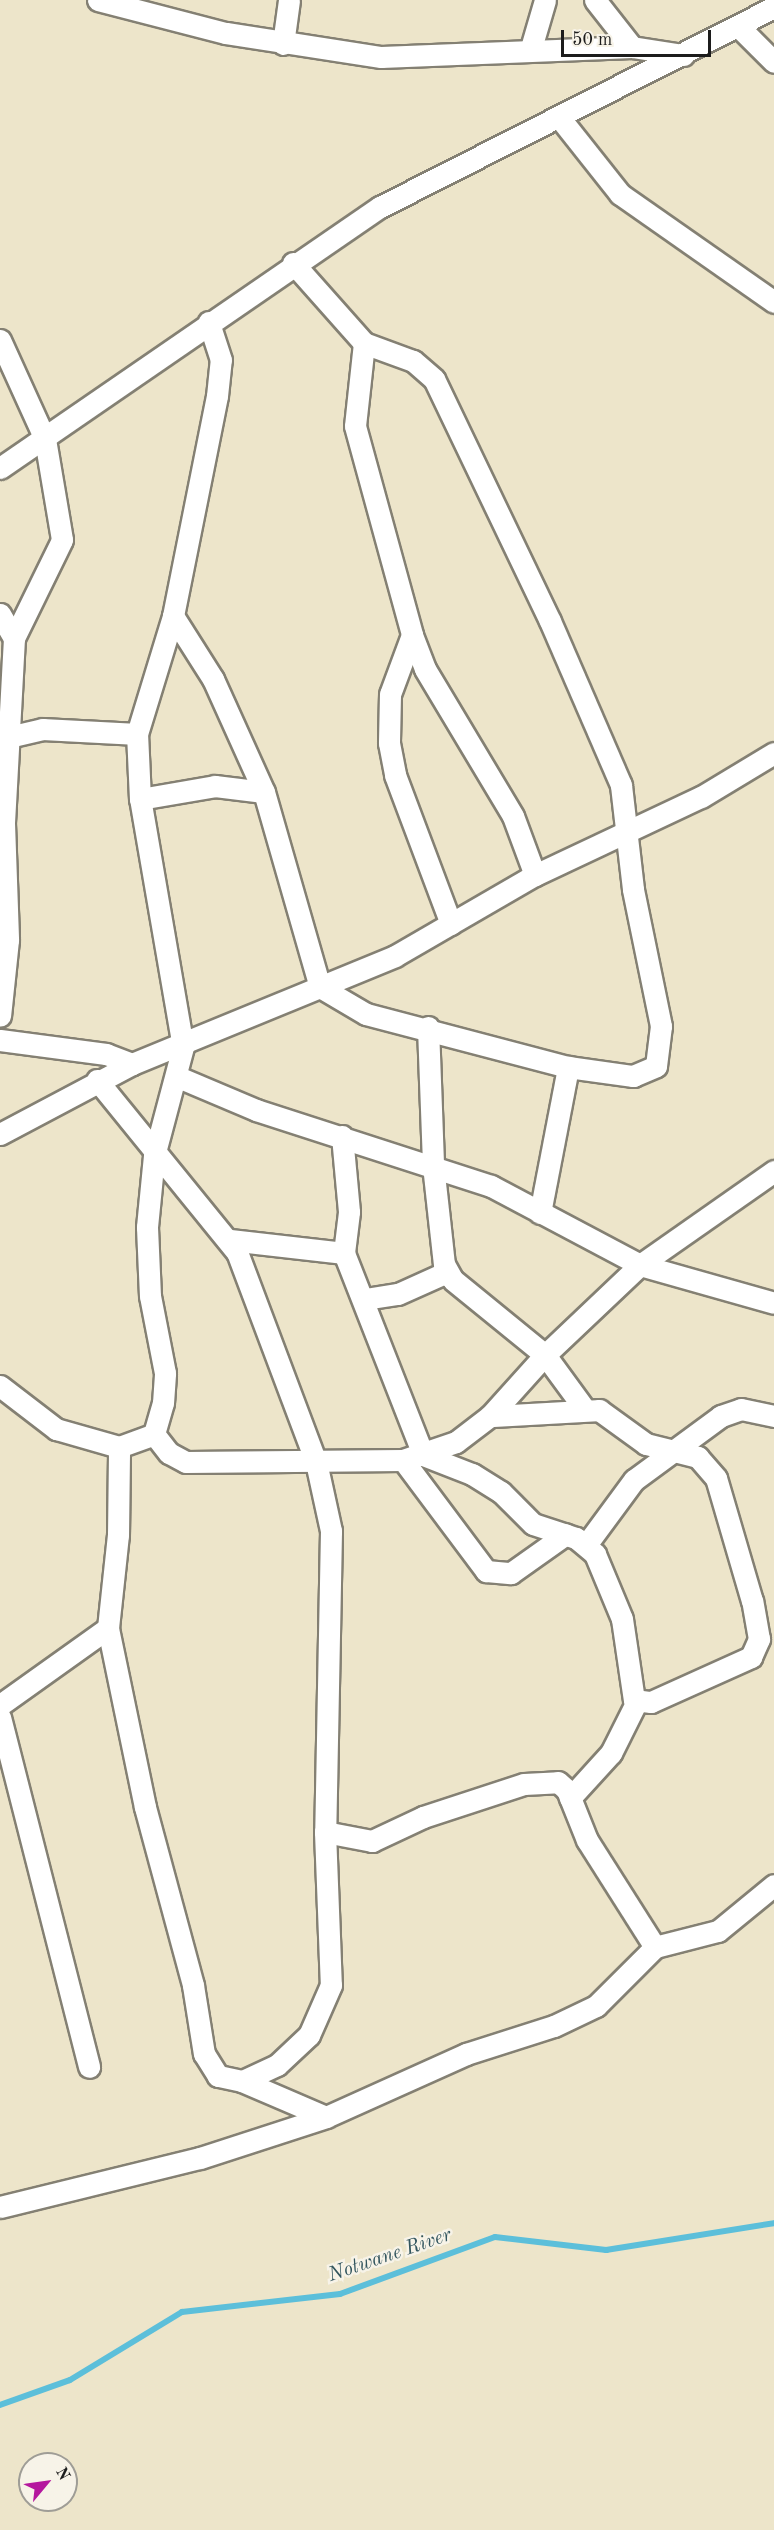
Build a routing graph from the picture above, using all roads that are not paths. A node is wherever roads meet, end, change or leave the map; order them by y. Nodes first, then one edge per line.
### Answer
1 (98, 0) edge
2 (289, 0) edge
3 (595, 0) edge
4 (543, 1) edge
5 (774, 8) edge
6 (739, 27) junction
7 (283, 44) junction
8 (632, 47) junction
9 (531, 48) junction
10 (683, 55) junction
11 (774, 62) edge
12 (559, 117) junction
13 (293, 263) junction
14 (774, 302) edge
15 (209, 321) junction
16 (0, 340) edge
17 (364, 343) junction
18 (45, 439) junction
19 (0, 468) edge
20 (0, 614) edge
21 (173, 616) junction
22 (412, 635) junction
23 (14, 638) junction
24 (137, 735) junction
25 (4, 739) edge
26 (774, 753) edge
27 (264, 792) junction
28 (140, 799) junction
29 (627, 831) junction
30 (535, 875) junction
31 (451, 924) junction
32 (320, 987) junction
33 (0, 1016) edge
34 (428, 1028) junction
35 (0, 1040) edge
36 (183, 1047) junction
37 (132, 1064) junction
38 (568, 1066) junction
39 (178, 1077) junction
40 (98, 1080) junction
41 (0, 1134) edge
42 (342, 1136) junction
43 (154, 1156) junction
44 (433, 1165) junction
45 (774, 1171) edge
46 (540, 1213) junction
47 (230, 1240) junction
48 (344, 1253) junction
49 (640, 1265) junction
50 (447, 1272) junction
51 (365, 1299) junction
52 (774, 1303) edge
53 (545, 1354) junction
54 (0, 1386) edge
55 (583, 1407) junction
56 (490, 1416) junction
57 (774, 1416) edge
58 (154, 1434) junction
59 (119, 1447) junction
60 (676, 1448) junction
61 (413, 1457) junction
62 (316, 1462) junction
63 (566, 1534) junction
64 (586, 1545) junction
65 (108, 1628) junction
66 (637, 1701) junction
67 (0, 1705) edge
68 (0, 1717) edge
69 (570, 1798) junction
70 (326, 1832) junction
71 (774, 1885) edge
72 (655, 1947) junction
73 (89, 2067) dead end
74 (242, 2081) junction
75 (326, 2117) junction
76 (0, 2207) edge

1 - 7 street
2 - 7 street
3 - 8 street
4 - 9 street
5 - 6 street
6 - 10 street
6 - 11 street
7 - 9 street
8 - 9 street
8 - 10 street
10 - 12 street
12 - 13 street
12 - 14 street
13 - 15 street
13 - 17 street
15 - 18 street
15 - 21 street
16 - 18 street
17 - 22 street
17 - 29 street
18 - 19 street
18 - 23 street
20 - 23 street
21 - 24 street
21 - 27 street
22 - 30 street
22 - 31 street
23 - 25 street
24 - 25 street
24 - 28 street
25 - 33 street
26 - 29 street
27 - 28 street
27 - 32 street
28 - 36 street
29 - 30 street
29 - 38 street
30 - 31 street
31 - 32 street
32 - 34 street
32 - 36 street
34 - 38 street
34 - 44 street
35 - 37 street
36 - 37 street
36 - 39 street
37 - 40 street
38 - 46 street
39 - 42 street
39 - 43 street
40 - 41 street
40 - 43 street
42 - 44 street
42 - 48 street
43 - 47 street
43 - 58 street
44 - 46 street
44 - 50 street
45 - 49 street
46 - 49 street
47 - 48 street
47 - 62 street
48 - 51 street
49 - 52 street
49 - 53 street
50 - 51 street
50 - 53 street
51 - 61 street
53 - 55 street
53 - 56 street
54 - 59 street
55 - 56 street
55 - 60 street
56 - 61 street
57 - 60 street
58 - 59 street
58 - 62 street
59 - 65 street
60 - 64 street
60 - 66 street
61 - 62 street
61 - 63 street
61 - 63 street
62 - 70 street
63 - 64 street
64 - 66 street
65 - 67 street
65 - 74 street
66 - 69 street
68 - 73 street
69 - 70 street
69 - 72 street
70 - 74 street
71 - 72 street
72 - 75 street
74 - 75 street
75 - 76 street

